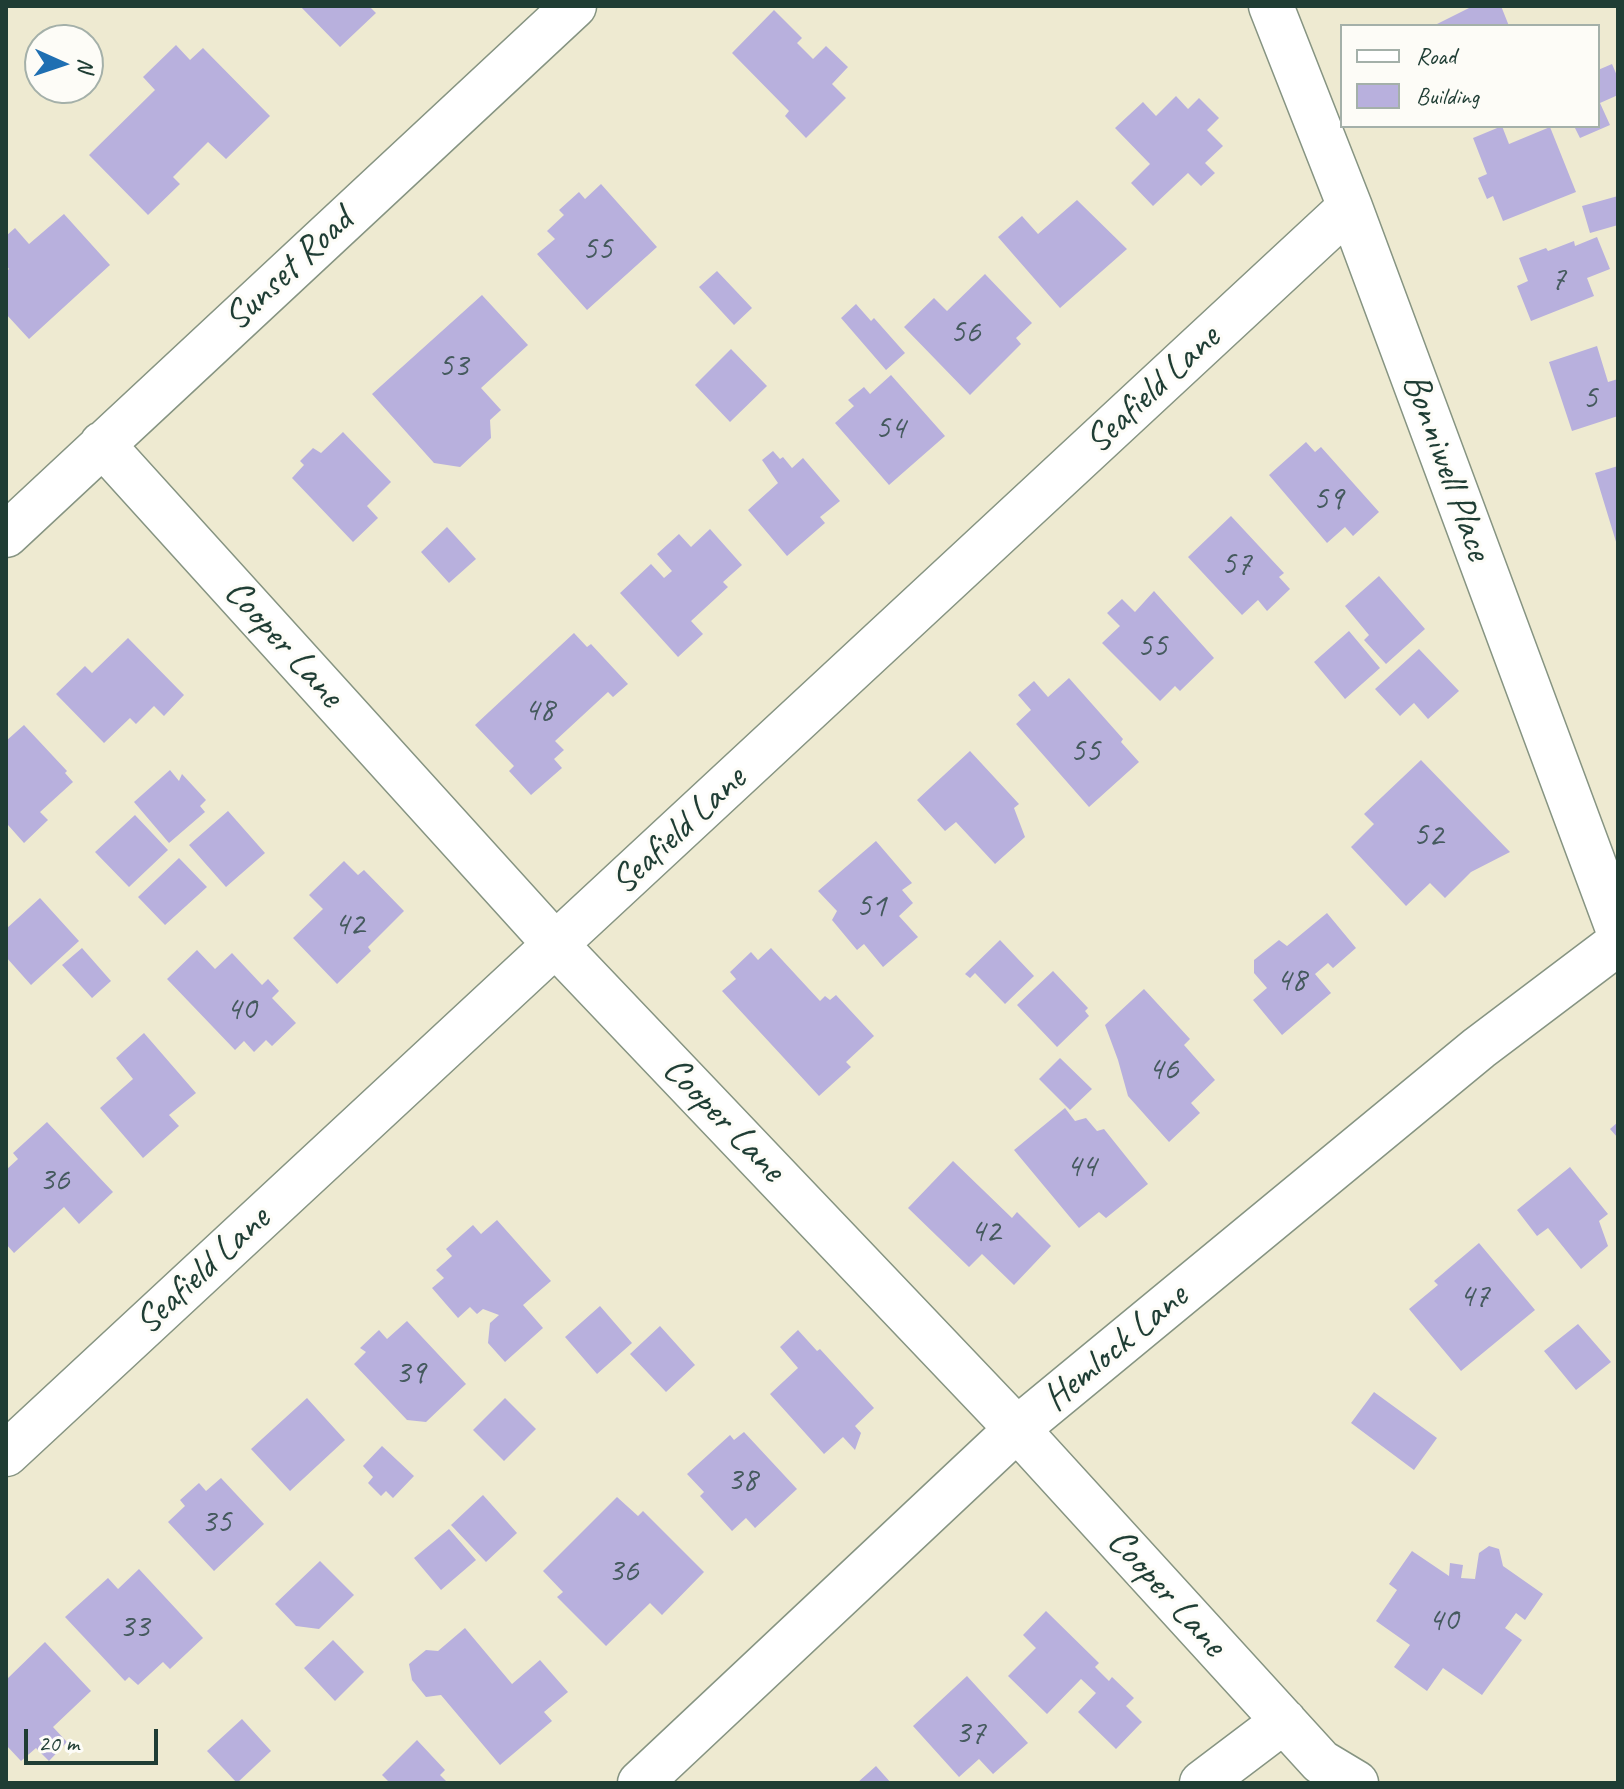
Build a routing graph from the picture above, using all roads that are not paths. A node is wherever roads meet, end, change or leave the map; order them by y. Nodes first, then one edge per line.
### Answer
1 (574, 6) edge
2 (1271, 6) edge
3 (1350, 207) junction
4 (102, 444) junction
5 (6, 535) edge
6 (1618, 929) edge
7 (1618, 943) edge
8 (556, 945) junction
9 (1017, 1429) junction
10 (6, 1454) edge
11 (1284, 1721) junction
12 (668, 1774) edge
13 (1202, 1783) edge
14 (1356, 1783) edge

1 - 4 street, Sunset Road
2 - 3 street, Bonniwell Place
3 - 6 street, Bonniwell Place
3 - 8 street, Seafield Lane
4 - 5 street, Sunset Road
4 - 8 street, Cooper Lane
7 - 9 street, Hemlock Lane
8 - 9 street, Cooper Lane
8 - 10 street, Seafield Lane
9 - 11 street, Cooper Lane
9 - 12 street, Hemlock Lane
11 - 13 street
11 - 14 street, Cooper Lane

